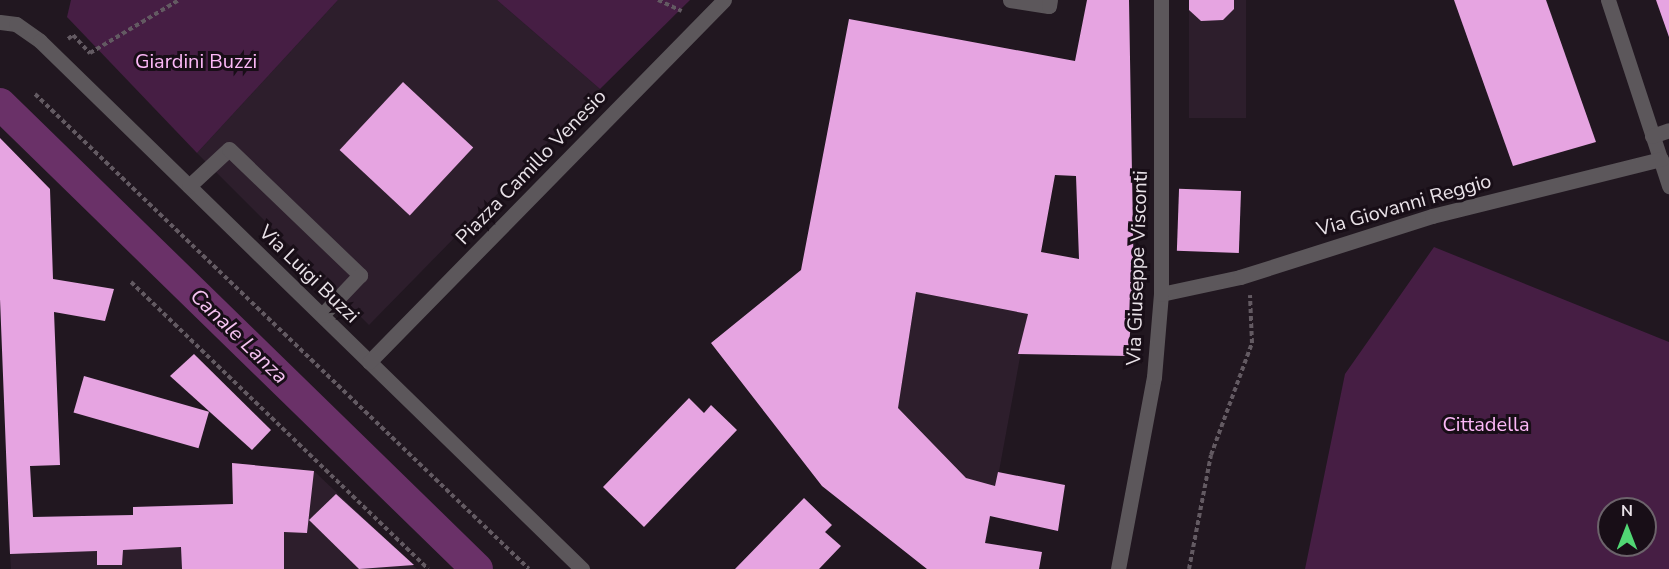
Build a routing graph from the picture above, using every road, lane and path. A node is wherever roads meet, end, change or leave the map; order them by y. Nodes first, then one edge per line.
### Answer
1 (178, 0) edge
2 (724, 0) edge
3 (1010, 0) edge
4 (1050, 0) edge
5 (1161, 0) edge
6 (1608, 0) edge
7 (0, 22) edge
8 (73, 35) dead end
9 (35, 94) dead end
10 (1669, 130) edge
11 (1652, 136) junction
12 (1660, 159) junction
13 (189, 186) junction
14 (1669, 186) edge
15 (1249, 274) junction
16 (131, 282) dead end
17 (1161, 294) junction
18 (322, 315) junction
19 (369, 362) junction
20 (428, 569) edge
21 (529, 569) edge
22 (582, 569) edge
23 (1118, 569) edge
24 (1189, 569) edge

1 - 8 path
2 - 19 street, Piazza Camillo Venesio
3 - 4 street
5 - 17 street, Via Giuseppe Visconti
6 - 11 street
7 - 13 street, Via Luigi Buzzi
9 - 21 path
10 - 11 street
11 - 12 street
12 - 14 street
12 - 15 street, Via Giovanni Reggio
13 - 18 street, Via Luigi Buzzi
13 - 18 street
15 - 17 street, Via Giovanni Reggio
15 - 24 path
16 - 20 path
17 - 23 street, Via Giuseppe Visconti
18 - 19 street, Via Luigi Buzzi
19 - 22 street, Via Luigi Buzzi

